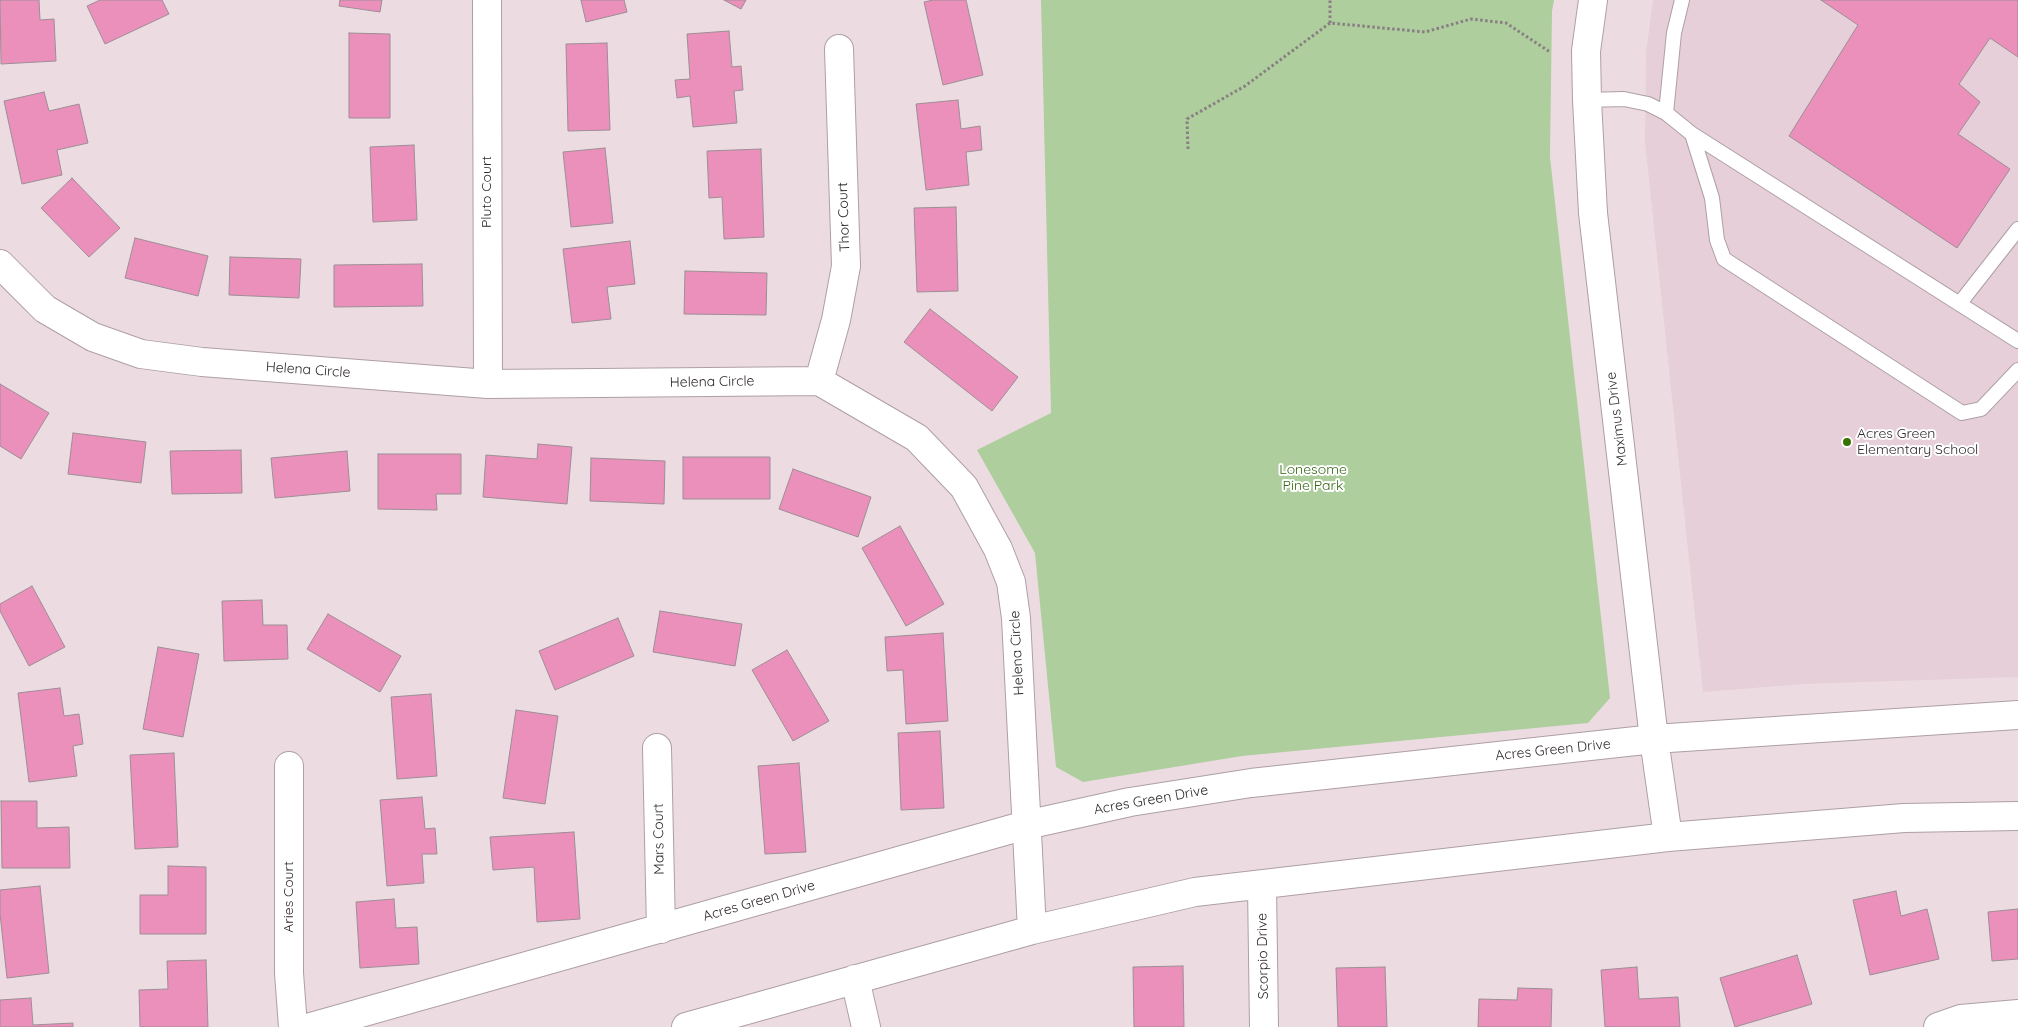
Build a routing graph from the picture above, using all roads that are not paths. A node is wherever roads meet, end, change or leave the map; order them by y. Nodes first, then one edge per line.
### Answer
1 (487, 0) edge
2 (1594, 0) edge
3 (1682, 0) edge
4 (839, 50) dead end
5 (1587, 100) junction
6 (1666, 113) junction
7 (1692, 134) junction
8 (2018, 229) edge
9 (0, 264) edge
10 (1960, 303) junction
11 (2018, 342) edge
12 (2018, 370) edge
13 (819, 381) junction
14 (488, 384) junction
15 (2018, 715) edge
16 (1654, 739) junction
17 (657, 748) dead end
18 (289, 766) dead end
19 (2018, 816) edge
20 (1026, 825) junction
21 (1668, 837) junction
22 (1262, 885) junction
23 (661, 929) junction
24 (1032, 930) junction
25 (855, 978) junction
26 (2018, 1014) edge
27 (1953, 1024) edge
28 (293, 1027) edge
29 (310, 1027) edge
30 (686, 1027) edge
31 (866, 1027) edge
32 (1264, 1027) edge

1 - 14 street, Pluto Court
2 - 5 street, Maximus Drive
3 - 6 lane
4 - 13 street, Thor Court
5 - 6 lane
5 - 16 street, Maximus Drive
6 - 7 lane
7 - 10 lane
7 - 12 lane
8 - 10 lane
9 - 14 street, Helena Circle
10 - 11 lane
13 - 14 street, Helena Circle
13 - 20 street, Helena Circle
15 - 16 street, Acres Green Drive
16 - 20 street, Acres Green Drive
16 - 21 street, Maximus Drive
17 - 23 street, Mars Court
18 - 28 street, Aries Court
19 - 21 street
20 - 23 street, Acres Green Drive
20 - 24 street, Helena Circle
21 - 22 street
22 - 24 street
22 - 32 street, Scorpio Drive
23 - 29 street, Acres Green Drive
24 - 25 street
25 - 30 street
25 - 31 street
26 - 27 street

